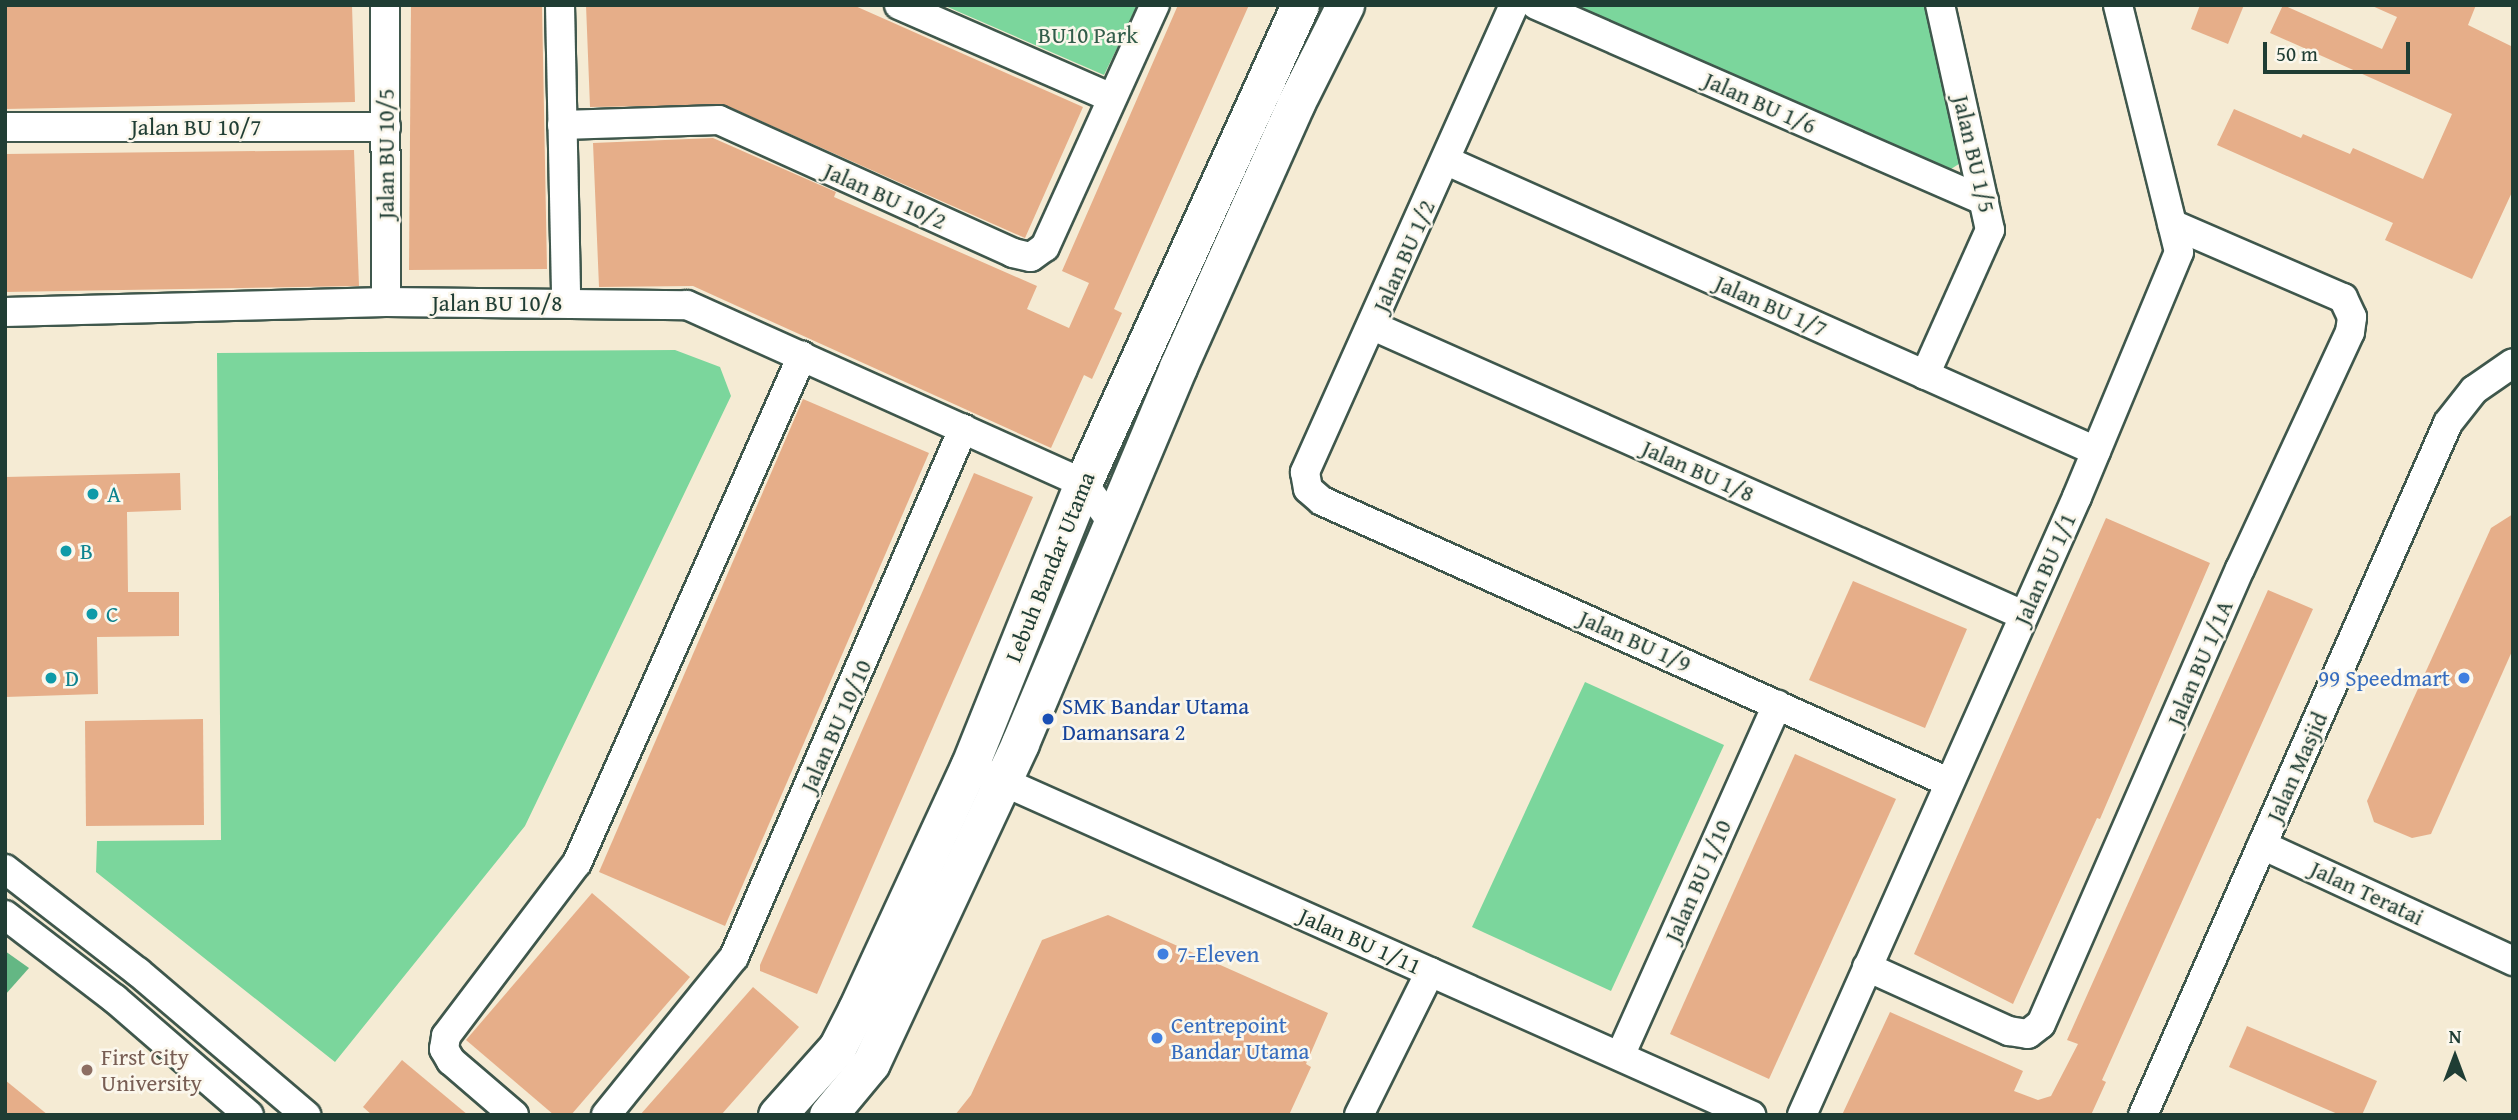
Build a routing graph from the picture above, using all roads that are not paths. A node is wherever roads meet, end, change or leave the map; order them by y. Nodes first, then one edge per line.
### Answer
1 (385, 5) edge
2 (560, 5) edge
3 (900, 5) edge
4 (1155, 5) edge
5 (1300, 5) edge
6 (1345, 5) edge
7 (1514, 5) edge
8 (1536, 5) edge
9 (1940, 5) edge
10 (2118, 5) edge
11 (1112, 98) junction
12 (562, 125) junction
13 (5, 127) edge
14 (386, 127) junction
15 (1447, 160) junction
16 (1984, 201) junction
17 (2172, 224) junction
18 (386, 302) junction
19 (566, 303) junction
20 (5, 312) edge
21 (1373, 326) junction
22 (802, 356) junction
23 (2513, 363) edge
24 (1926, 375) junction
25 (963, 429) junction
26 (2096, 451) junction
27 (1133, 474) junction
28 (1083, 484) junction
29 (1322, 501) joint
30 (1112, 522) junction
31 (2023, 615) junction
32 (1777, 705) junction
33 (969, 767) junction
34 (1002, 782) junction
35 (1948, 782) junction
36 (2262, 845) junction
37 (5, 869) edge
38 (5, 915) edge
39 (2513, 961) edge
40 (1867, 967) junction
41 (1430, 972) junction
42 (1620, 1056) junction
43 (249, 1115) edge
44 (306, 1115) edge
45 (514, 1115) edge
46 (606, 1115) edge
47 (778, 1115) edge
48 (828, 1115) edge
49 (1359, 1115) edge
50 (1751, 1115) edge
51 (1802, 1115) edge
52 (2143, 1115) edge

1 - 14 street, Jalan BU 10/5
2 - 12 street
3 - 11 street
4 - 11 street
5 - 28 main road, Lebuh Bandar Utama
6 - 27 main road, Lebuh Bandar Utama
7 - 15 street, Jalan BU 1/2
8 - 16 street, Jalan BU 1/6
9 - 16 street, Jalan BU 1/5
10 - 17 street, Jalan BU 1/1
11 - 12 street, Jalan BU 10/2
12 - 19 street
13 - 14 street, Jalan BU 10/7
14 - 18 street, Jalan BU 10/5
15 - 21 street, Jalan BU 1/2
15 - 24 street, Jalan BU 1/7
16 - 24 street, Jalan BU 1/5
17 - 26 street, Jalan BU 1/1
17 - 40 street, Jalan BU 1/1A
18 - 19 street, Jalan BU 10/8
18 - 20 street, Jalan BU 10/8
19 - 22 street, Jalan BU 10/8
21 - 29 street, Jalan BU 1/2
21 - 31 street, Jalan BU 1/8
22 - 25 street, Jalan BU 10/8
22 - 45 street
23 - 36 street, Jalan Masjid
24 - 26 street, Jalan BU 1/7
25 - 28 street
25 - 46 street, Jalan BU 10/10
26 - 31 street, Jalan BU 1/1
27 - 28 street
27 - 30 main road, Lebuh Bandar Utama
28 - 30 street
28 - 33 main road, Lebuh Bandar Utama
29 - 32 street, Jalan BU 1/9
30 - 34 main road, Lebuh Bandar Utama
31 - 35 street, Jalan BU 1/1
32 - 35 street, Jalan BU 1/9
32 - 42 street, Jalan BU 1/10
33 - 34 street, Jalan BU 1/11
33 - 47 main road, Lebuh Bandar Utama
34 - 41 street, Jalan BU 1/11
34 - 48 main road, Lebuh Bandar Utama
35 - 40 street, Jalan BU 1/1
36 - 39 street, Jalan Teratai
36 - 52 street, Jalan Masjid
37 - 44 street
38 - 43 street
40 - 51 street, Jalan BU 1/1
41 - 42 street, Jalan BU 1/11
41 - 49 street
42 - 50 street, Jalan BU 1/11

